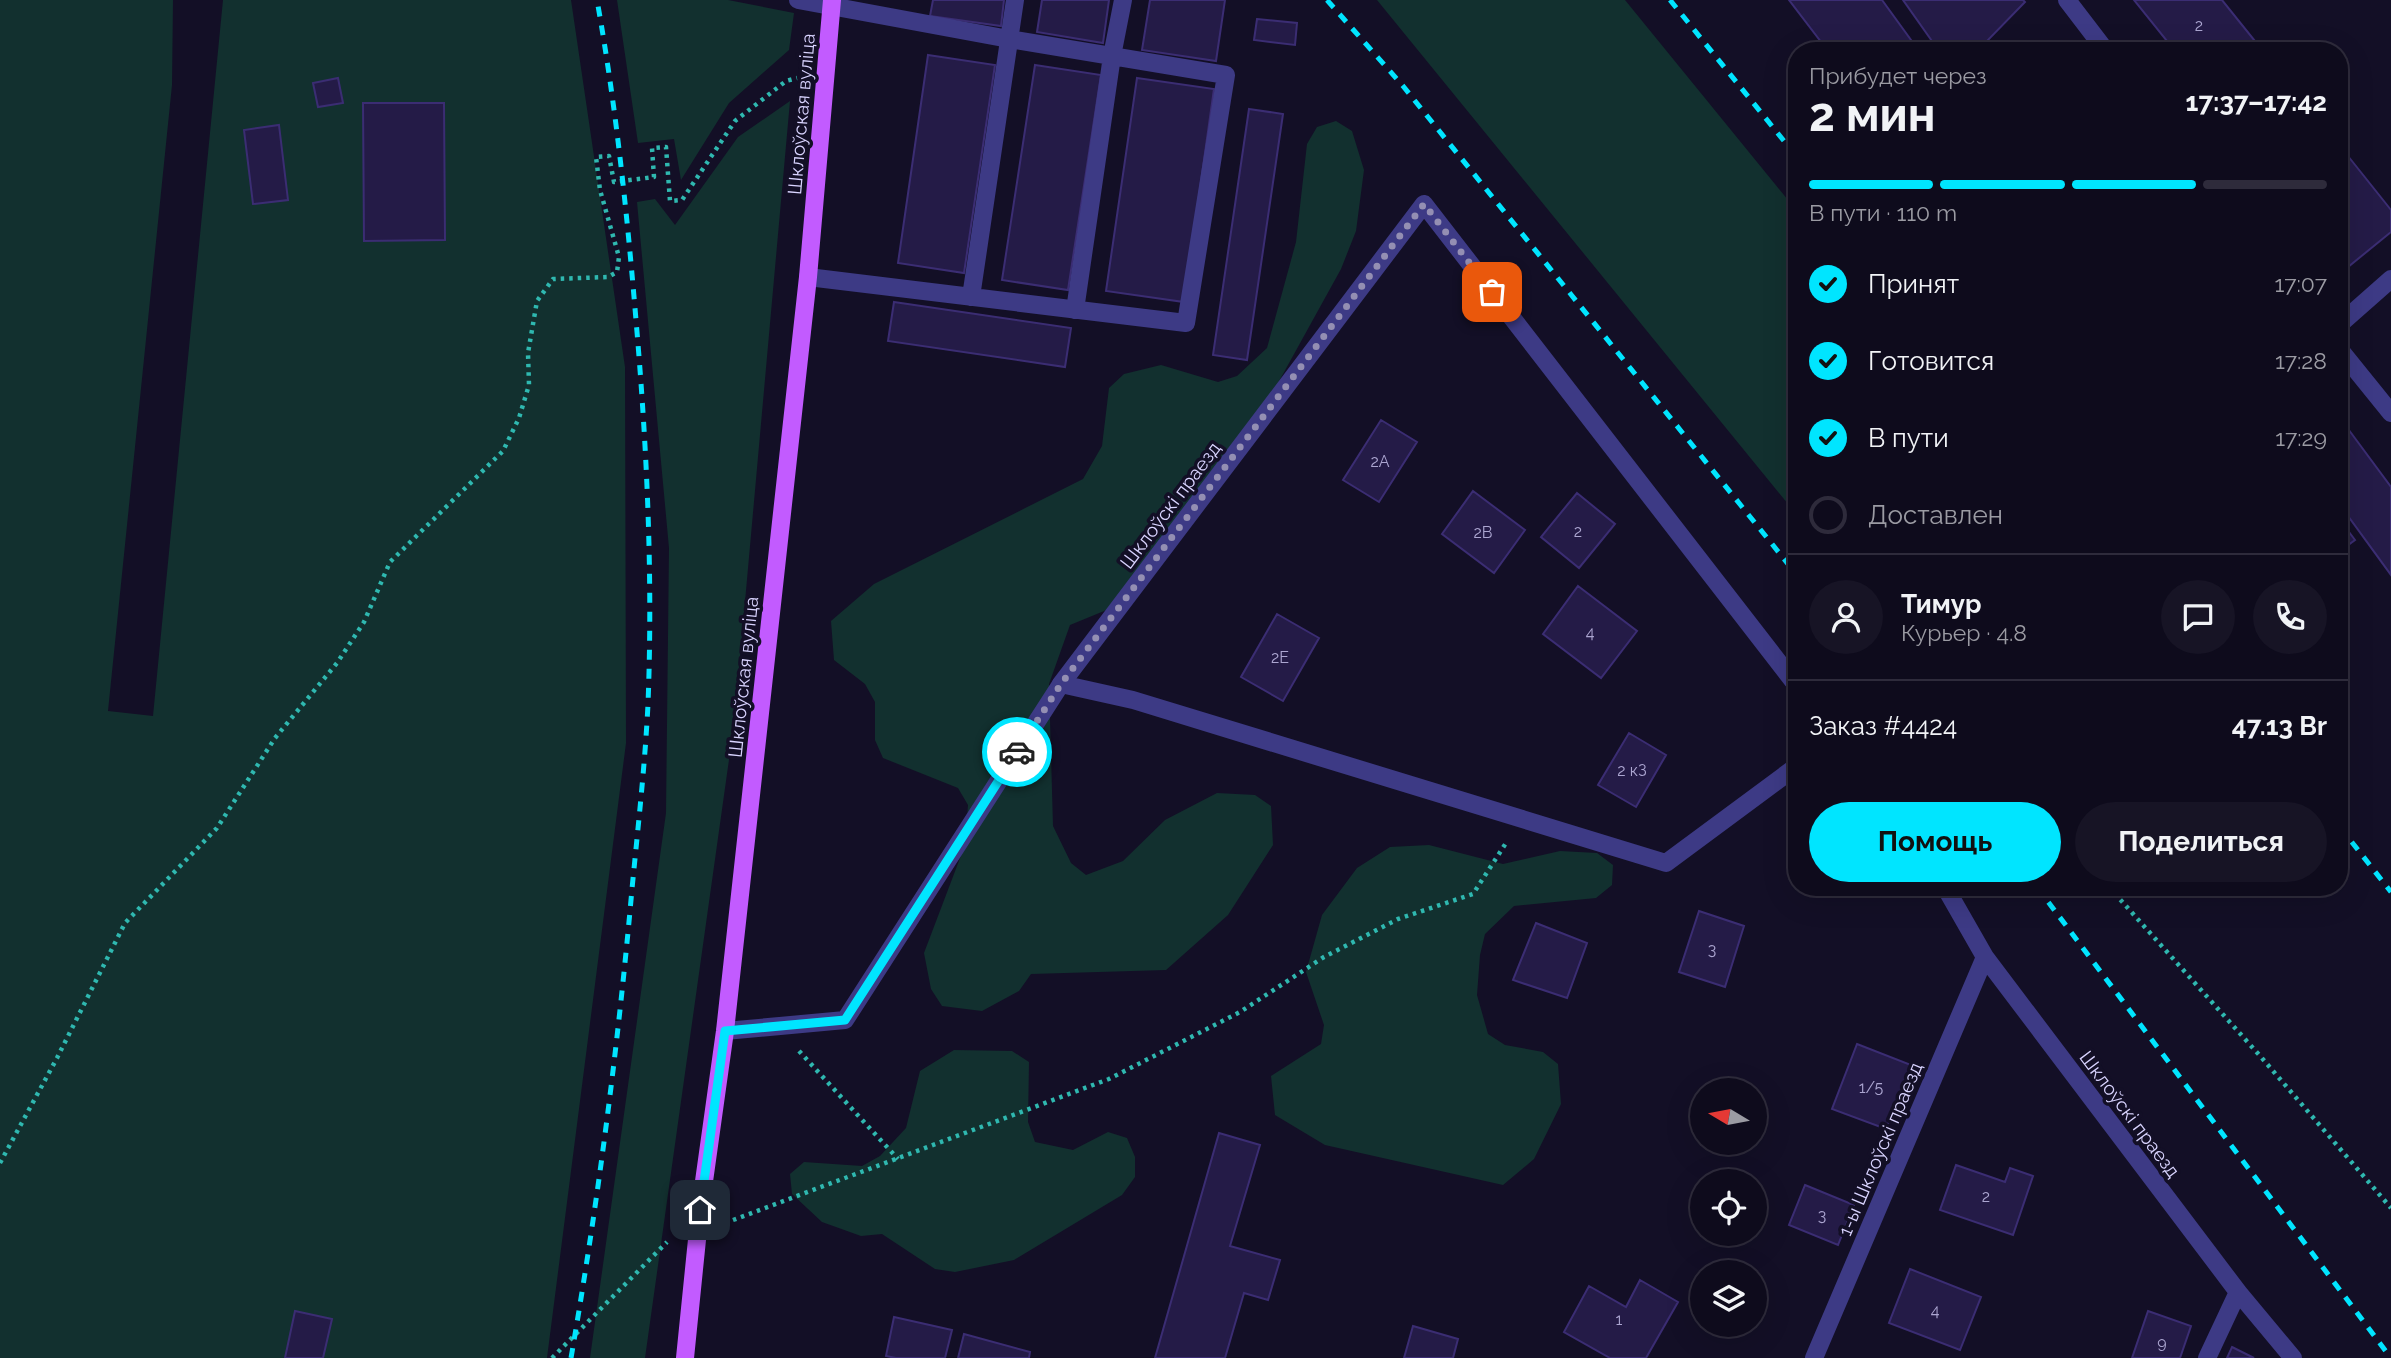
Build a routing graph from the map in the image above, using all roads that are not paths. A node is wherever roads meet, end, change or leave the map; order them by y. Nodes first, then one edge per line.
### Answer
1 (798, 0) edge
2 (1015, 0) edge
3 (1123, 0) edge
4 (2067, 0) edge
5 (832, 4) edge
6 (1009, 39) junction
7 (2098, 42) edge
8 (1112, 56) junction
9 (808, 277) junction
10 (2391, 279) edge
11 (971, 297) junction
12 (1075, 310) junction
13 (2348, 317) edge
14 (2348, 360) edge
15 (2391, 413) edge
16 (1788, 674) edge
17 (1061, 684) junction
18 (1788, 773) edge
19 (1950, 896) edge
20 (1985, 957) junction
21 (725, 1031) junction
22 (2238, 1292) junction
23 (685, 1358) edge
24 (1814, 1358) edge
25 (2207, 1358) edge
26 (2293, 1358) edge

1 - 5 street
2 - 6 street
3 - 8 street
4 - 7 street
5 - 6 street
5 - 9 main road, Шклоўская вуліца
6 - 8 street
6 - 11 street
8 - 12 street
8 - 12 street
9 - 11 street
9 - 21 main road, Шклоўская вуліца
10 - 13 street
11 - 12 street
14 - 15 street
16 - 17 street, Шклоўскі праезд
17 - 18 street
17 - 21 street
19 - 20 street, Шклоўскі праезд
20 - 22 street, Шклоўскі праезд
20 - 24 street, 1-ы Шклоўскі праезд
21 - 23 main road, Шклоўская вуліца
22 - 25 street
22 - 26 street, Шклоўскі праезд

